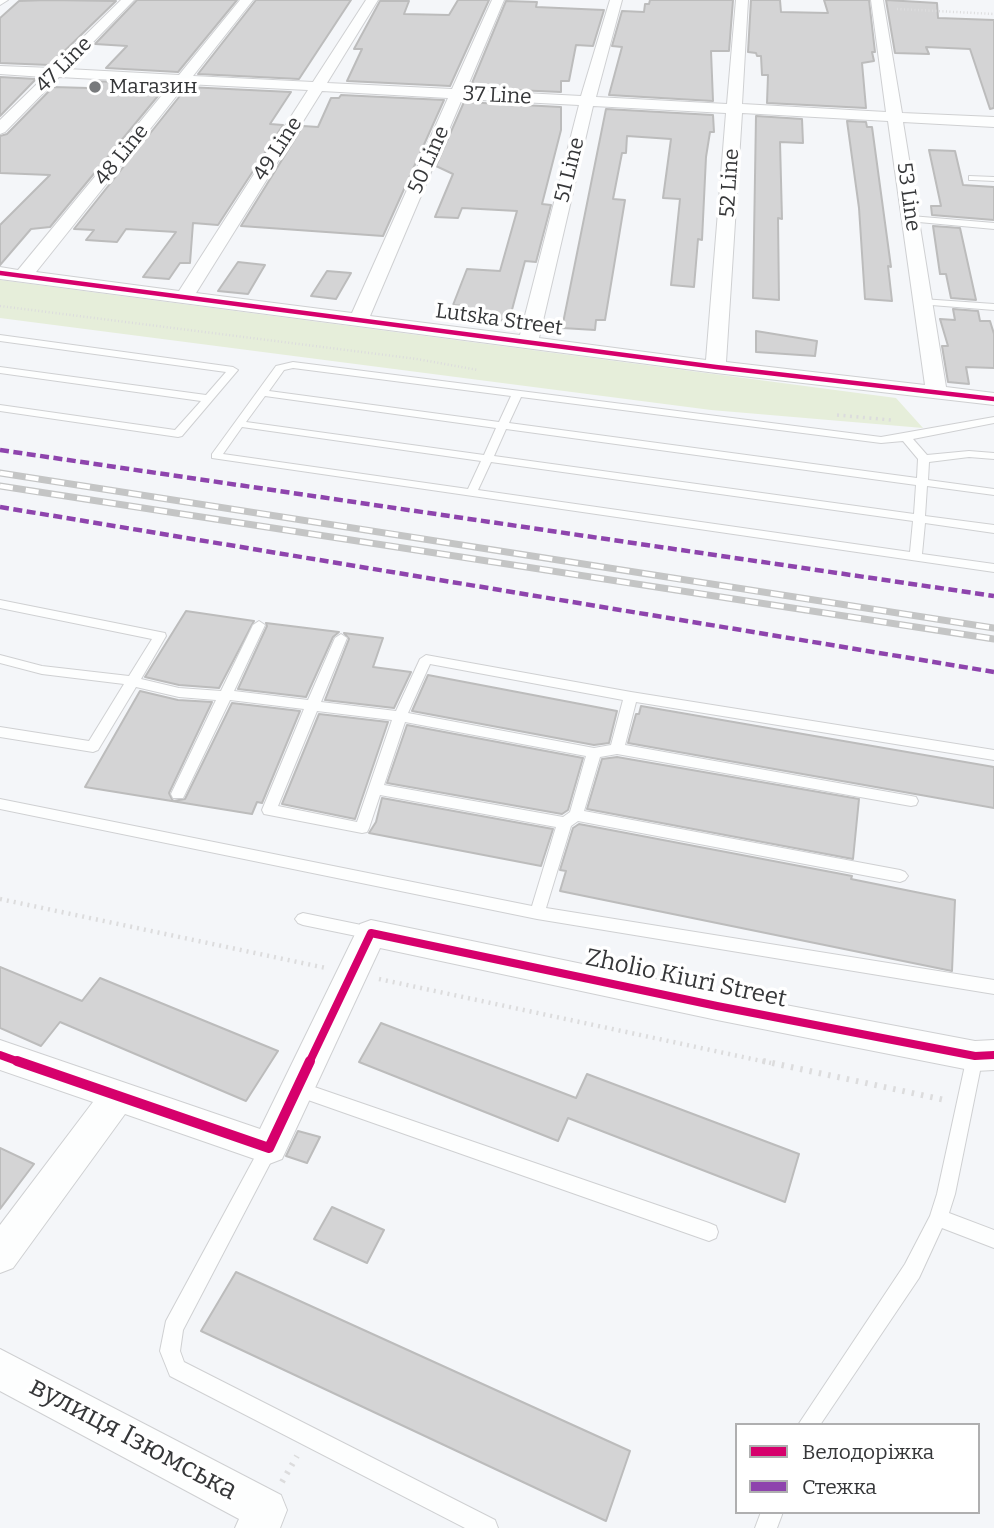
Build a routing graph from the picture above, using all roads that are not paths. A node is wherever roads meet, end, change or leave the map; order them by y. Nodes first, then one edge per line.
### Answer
1 (128, 0) edge
2 (247, 0) edge
3 (372, 0) edge
4 (498, 0) edge
5 (616, 0) edge
6 (742, 0) edge
7 (878, 4) edge
8 (0, 70) edge
9 (56, 73) junction
10 (182, 80) junction
11 (318, 86) junction
12 (458, 93) junction
13 (587, 101) junction
14 (735, 107) junction
15 (896, 117) junction
16 (994, 122) edge
17 (0, 130) edge
18 (972, 178) dead end
19 (994, 179) edge
20 (911, 219) junction
21 (994, 226) edge
22 (0, 273) edge
23 (23, 276) junction
24 (184, 298) junction
25 (922, 302) junction
26 (994, 307) edge
27 (359, 319) junction
28 (0, 338) edge
29 (528, 342) junction
30 (716, 367) junction
31 (0, 370) edge
32 (262, 393) junction
33 (517, 394) junction
34 (937, 394) junction
35 (209, 399) junction
36 (994, 399) edge
37 (0, 408) edge
38 (994, 420) edge
39 (240, 424) junction
40 (503, 425) junction
41 (906, 437) junction
42 (994, 456) edge
43 (487, 459) junction
44 (924, 459) junction
45 (922, 482) junction
46 (472, 492) junction
47 (994, 492) edge
48 (919, 519) junction
49 (994, 529) edge
50 (916, 556) junction
51 (994, 568) edge
52 (0, 604) edge
53 (259, 625) dead end
54 (341, 638) dead end
55 (0, 659) edge
56 (134, 681) junction
57 (225, 695) junction
58 (631, 697) junction
59 (314, 704) junction
60 (400, 716) junction
61 (0, 732) edge
62 (617, 749) junction
63 (594, 753) junction
64 (994, 755) edge
65 (377, 789) junction
66 (178, 794) dead end
67 (911, 800) dead end
68 (0, 804) edge
69 (570, 819) junction
70 (900, 876) dead end
71 (537, 913) junction
72 (303, 919) dead end
73 (371, 933) junction
74 (994, 987) edge
75 (0, 1055) edge
76 (984, 1056) edge
77 (297, 1089) junction
78 (117, 1097) junction
79 (269, 1148) junction
80 (938, 1218) junction
81 (709, 1232) dead end
82 (994, 1239) edge
83 (0, 1255) edge
84 (0, 1369) edge
85 (809, 1423) edge
86 (261, 1519) edge
87 (487, 1528) edge

1 - 9 street, 47 Line
2 - 10 street, 48 Line
3 - 11 street, 49 Line
4 - 12 street, 50 Line
5 - 13 street, 51 Line
6 - 14 street, 52 Line
7 - 15 street, 53 Line
8 - 9 street, 37 Line
9 - 10 street, 37 Line
9 - 17 street, 47 Line
10 - 11 street, 37 Line
10 - 23 street, 48 Line
11 - 12 street, 37 Line
11 - 24 street, 49 Line
12 - 13 street, 37 Line
12 - 27 street, 50 Line
13 - 14 street, 37 Line
13 - 29 street, 51 Line
14 - 15 street, 37 Line
14 - 30 street, 52 Line
15 - 16 street, 37 Line
15 - 20 street, 53 Line
18 - 19 lane
20 - 21 lane
20 - 25 street, 53 Line
22 - 23 street, Lutska Street
23 - 24 street, Lutska Street
24 - 27 street, Lutska Street
25 - 26 lane
25 - 34 street, 53 Line
27 - 29 street, Lutska Street
28 - 35 lane
29 - 30 street, Lutska Street
30 - 34 street, Lutska Street
31 - 35 lane
32 - 33 lane
32 - 39 lane
32 - 40 lane
33 - 40 lane
33 - 41 lane
34 - 36 street, Lutska Street
35 - 37 lane
38 - 41 lane
39 - 43 lane
39 - 46 lane
40 - 43 lane
40 - 45 lane
41 - 44 lane
42 - 44 lane
43 - 46 lane
43 - 48 lane
44 - 45 lane
45 - 47 lane
45 - 48 lane
46 - 50 lane
48 - 49 lane
48 - 50 lane
50 - 51 lane
52 - 56 lane
53 - 57 lane
54 - 59 lane
55 - 56 lane
56 - 57 lane
56 - 61 lane
57 - 59 lane
57 - 66 lane
58 - 60 lane
58 - 62 lane
58 - 64 lane
59 - 60 lane
59 - 65 lane
60 - 63 lane
60 - 65 lane
62 - 63 lane
62 - 67 lane
63 - 69 lane
65 - 69 lane
68 - 71 lane
69 - 70 lane
69 - 71 lane
71 - 74 lane
72 - 73 lane
73 - 76 street, Zholio Kiuri Street
73 - 77 street
75 - 78 street
76 - 80 lane
77 - 79 street
77 - 81 lane
78 - 79 street
78 - 83 street
79 - 87 lane
80 - 82 lane
80 - 85 lane
84 - 86 street, вулиця Ізюмська

